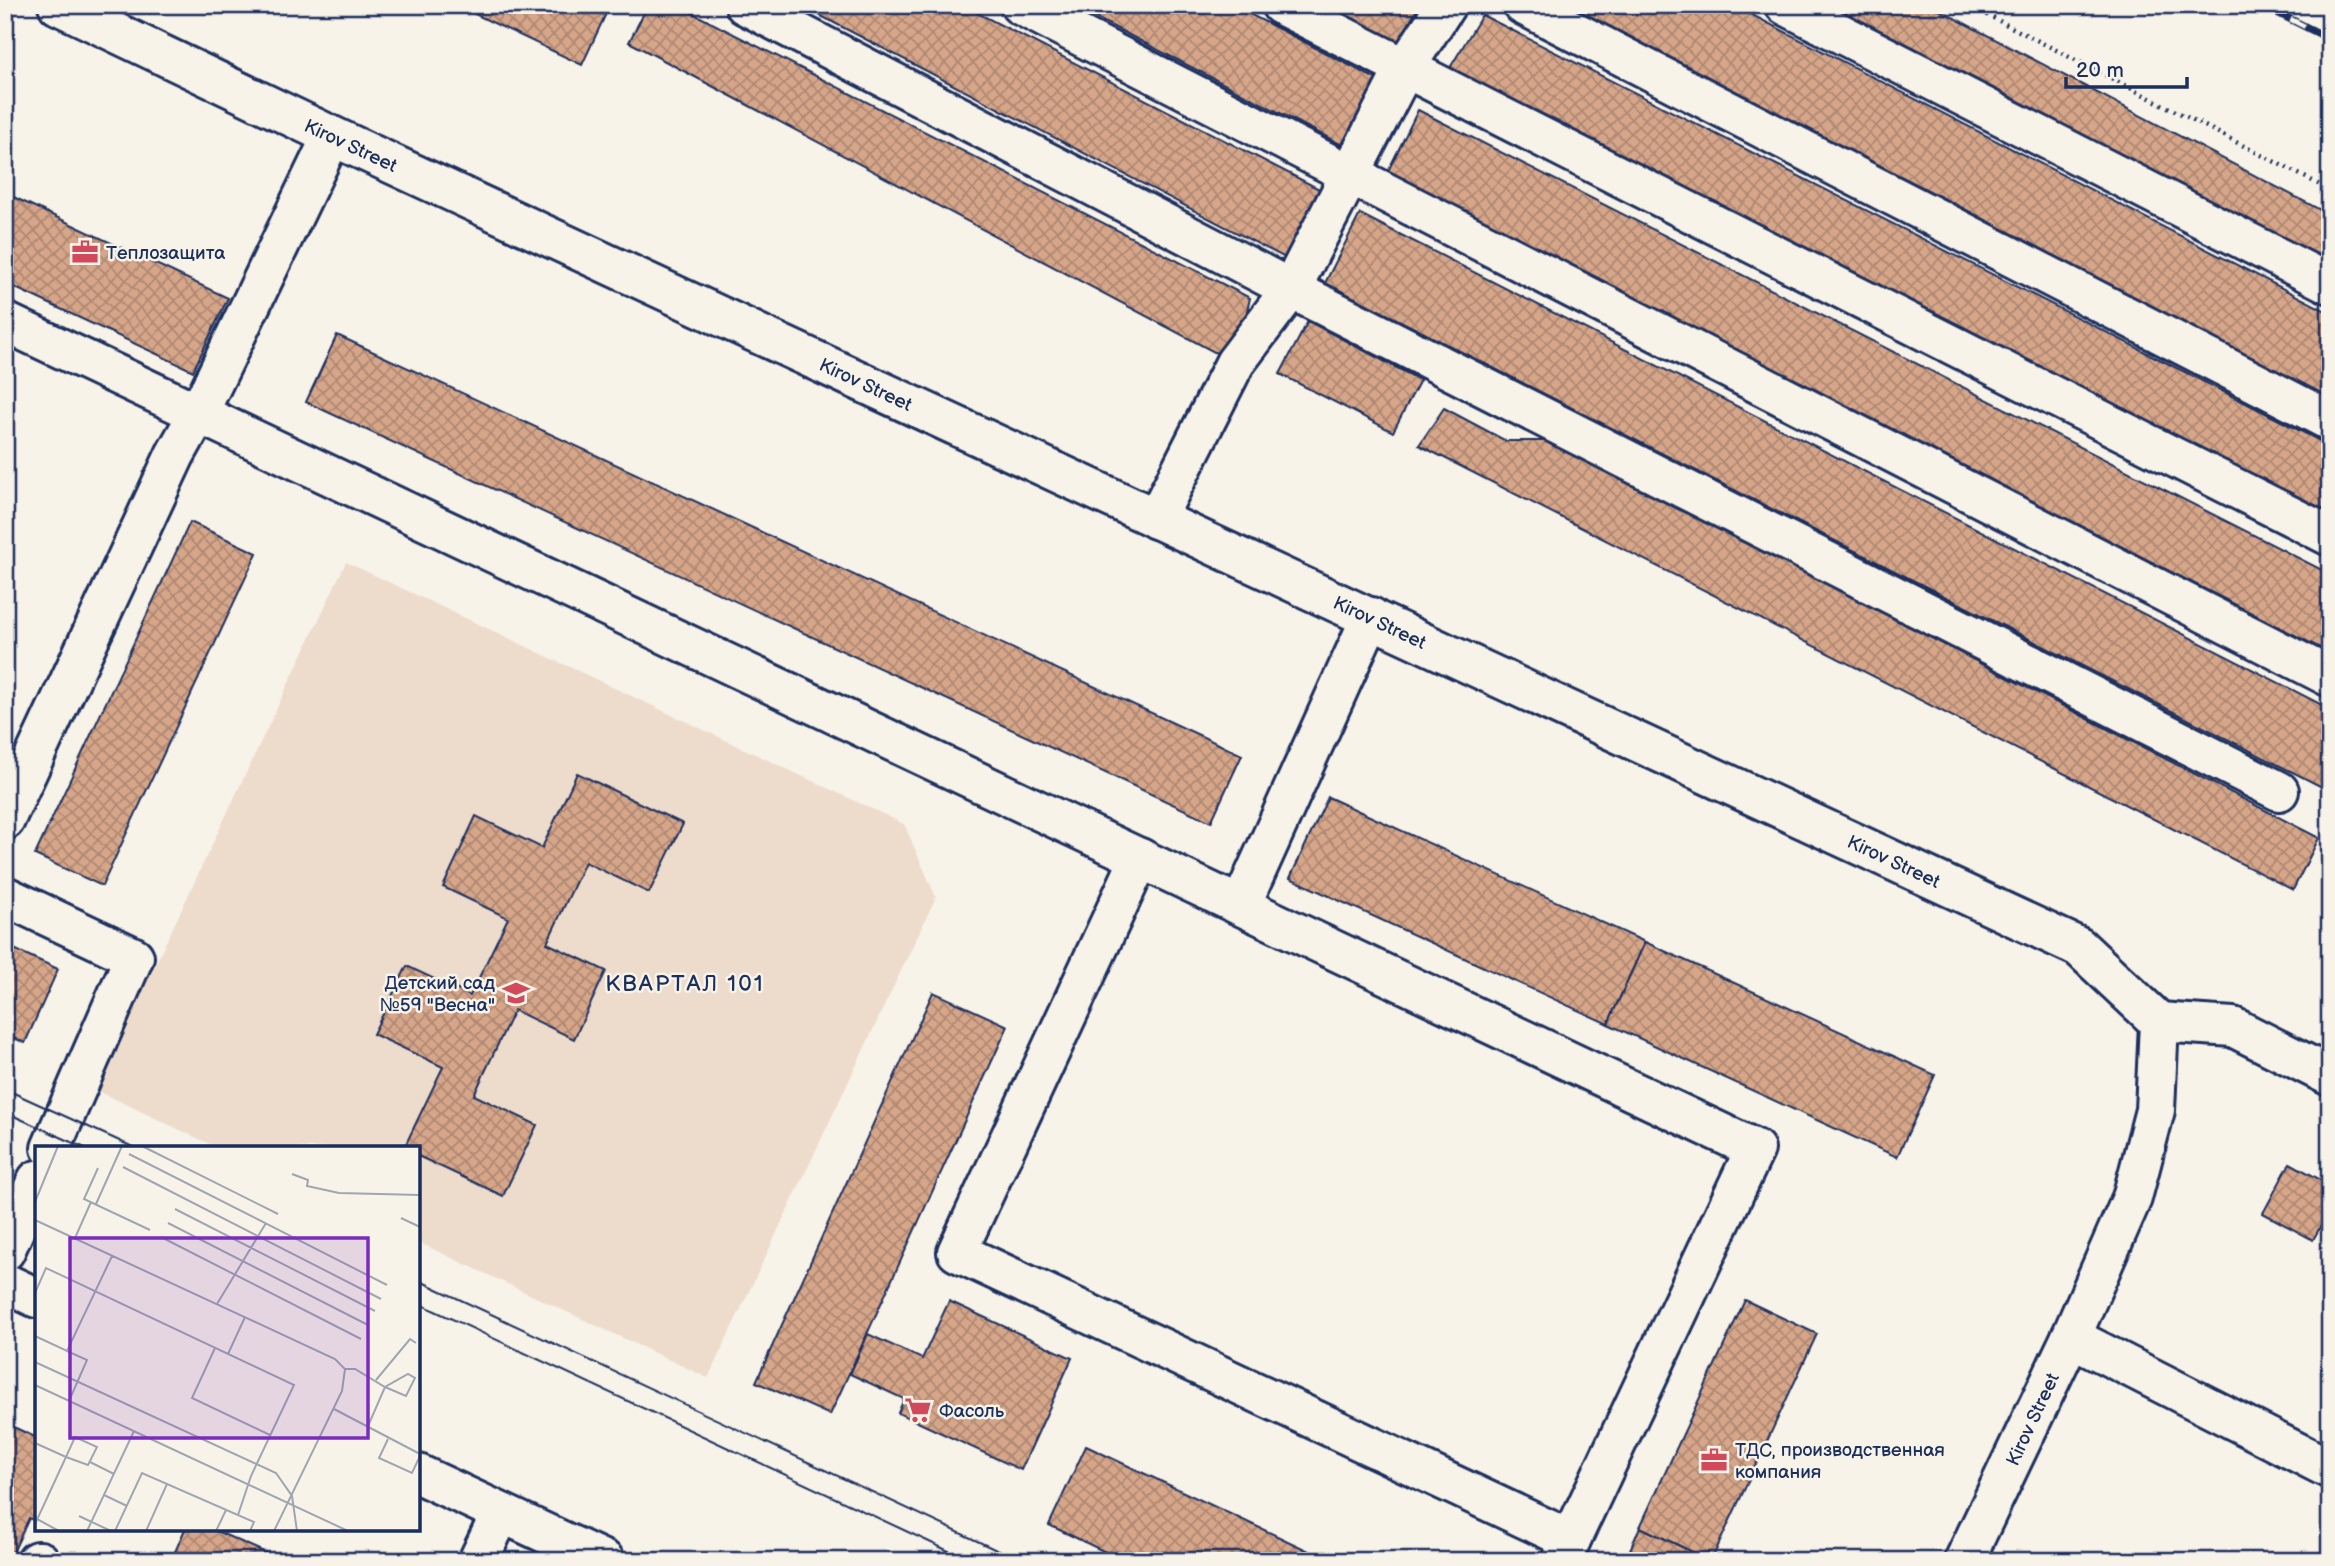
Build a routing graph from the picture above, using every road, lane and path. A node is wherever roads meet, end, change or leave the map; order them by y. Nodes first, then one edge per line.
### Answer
1 (58, 5) edge
2 (746, 5) edge
3 (1020, 5) edge
4 (1281, 5) edge
5 (1446, 5) edge
6 (1524, 5) edge
7 (1785, 5) edge
8 (1968, 5) edge
9 (1405, 68) junction
10 (332, 136) junction
11 (1349, 174) junction
12 (2330, 190) edge
13 (2330, 284) edge
14 (1291, 289) junction
15 (5, 322) edge
16 (199, 412) junction
17 (2330, 421) edge
18 (1156, 519) junction
19 (2330, 536) edge
20 (1371, 617) junction
21 (2330, 677) edge
22 (2279, 791) dead end
23 (5, 820) edge
24 (1140, 858) junction
25 (5, 896) edge
26 (1241, 905) junction
27 (2159, 1022) junction
28 (2330, 1076) edge
29 (52, 1146) edge
30 (35, 1184) edge
31 (5, 1251) edge
32 (5, 1283) edge
33 (35, 1297) edge
34 (2071, 1337) junction
35 (2330, 1469) edge
36 (420, 1476) edge
37 (501, 1513) junction
38 (1566, 1550) edge
39 (478, 1561) edge
40 (605, 1561) edge
41 (1964, 1561) edge

1 - 10 street, Kirov Street
2 - 14 street
3 - 11 street
4 - 9 street
5 - 9 street
6 - 17 street
7 - 13 street
8 - 12 path
9 - 11 street
9 - 19 street
10 - 16 street
10 - 18 street, Kirov Street
11 - 14 street
11 - 21 street
14 - 18 street
14 - 22 street
15 - 16 street
16 - 23 street
16 - 24 street
18 - 20 street, Kirov Street
20 - 26 street
20 - 27 street, Kirov Street
24 - 26 street
24 - 38 street
25 - 29 street
26 - 38 street
27 - 28 street
27 - 34 street, Kirov Street
30 - 31 street
32 - 33 street
34 - 35 street
34 - 41 street, Kirov Street
36 - 37 street
37 - 39 street
37 - 40 street

